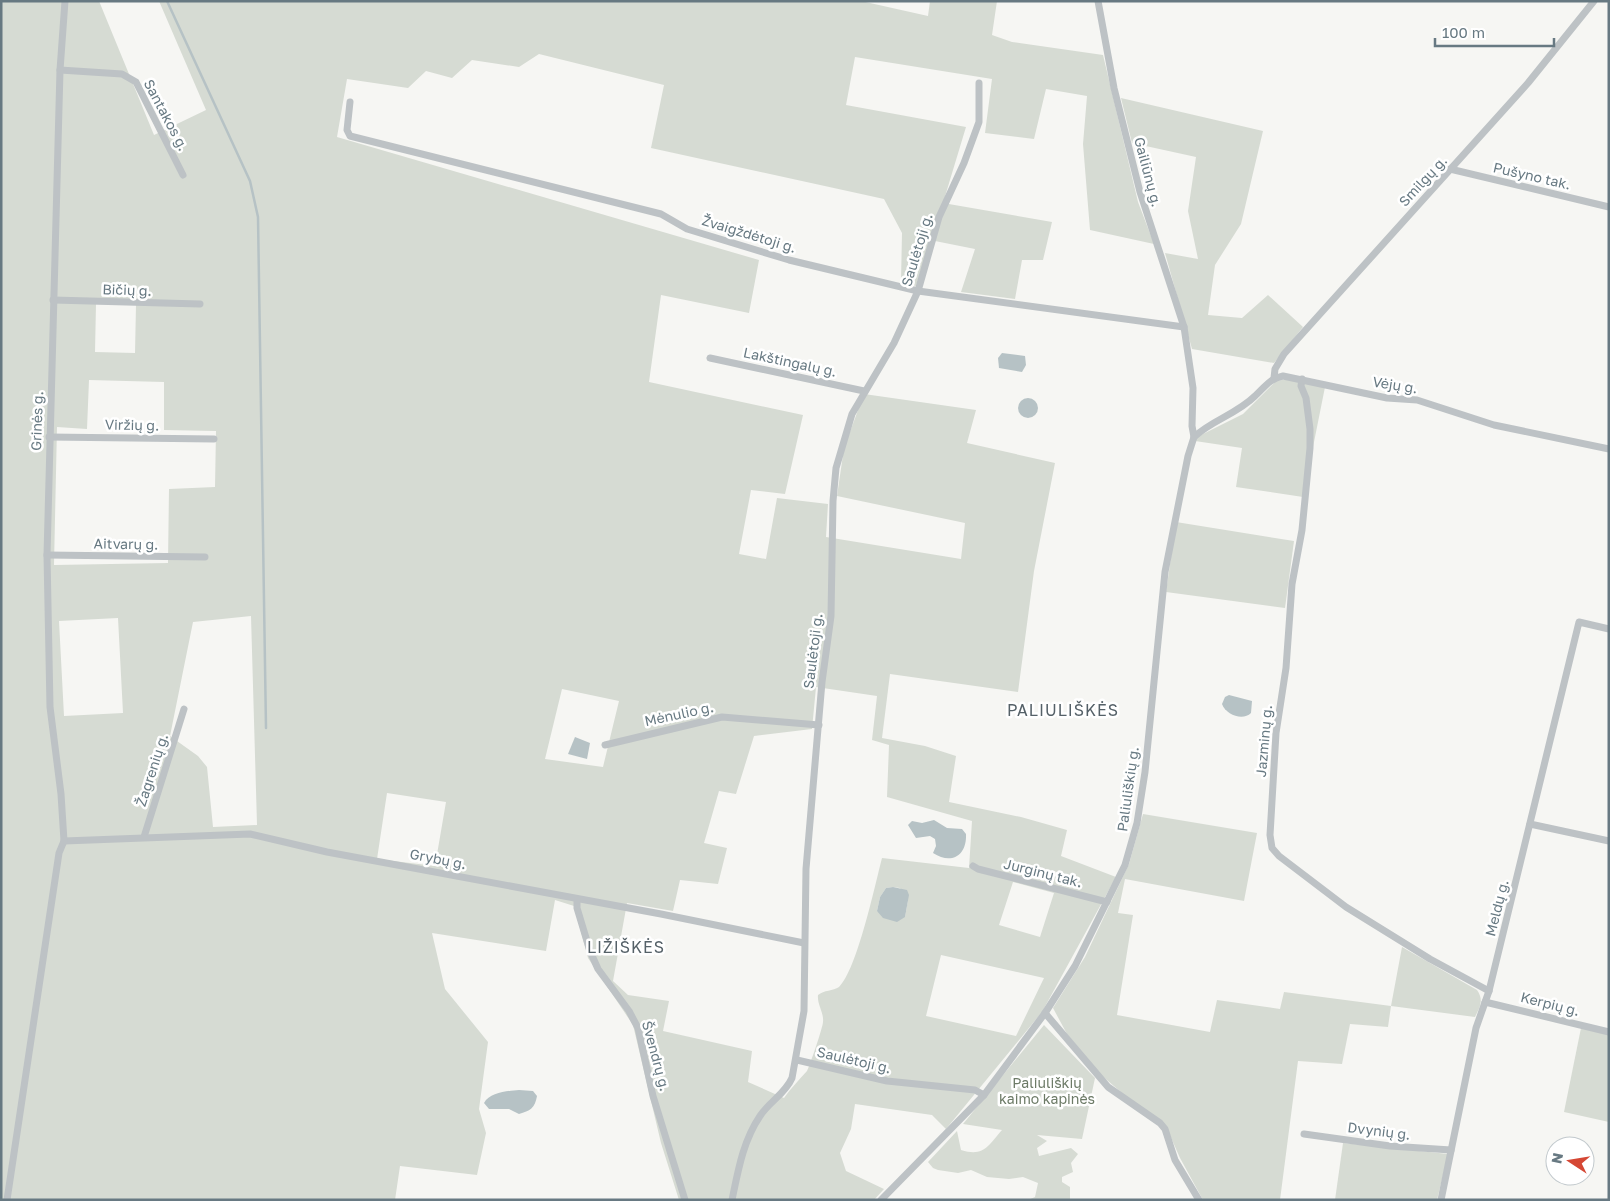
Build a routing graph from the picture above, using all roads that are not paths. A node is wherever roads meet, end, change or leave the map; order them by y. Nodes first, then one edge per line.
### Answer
1 (66, 1) edge
2 (1098, 1) edge
3 (1594, 1) edge
4 (60, 70) junction
5 (980, 83) dead end
6 (350, 102) dead end
7 (1450, 169) junction
8 (183, 175) dead end
9 (1609, 207) edge
10 (918, 291) junction
11 (53, 300) junction
12 (200, 304) dead end
13 (1184, 327) junction
14 (1188, 345) joint
15 (710, 358) dead end
16 (1274, 378) junction
17 (1302, 379) junction
18 (864, 391) junction
19 (49, 436) junction
20 (1194, 437) junction
21 (214, 439) dead end
22 (1609, 449) edge
23 (47, 555) junction
24 (205, 557) dead end
25 (1609, 629) edge
26 (184, 709) dead end
27 (819, 725) junction
28 (605, 744) dead end
29 (1530, 824) junction
30 (144, 838) junction
31 (64, 841) junction
32 (1609, 841) edge
33 (973, 866) dead end
34 (577, 900) junction
35 (1107, 902) junction
36 (804, 943) junction
37 (1489, 991) junction
38 (1485, 1002) junction
39 (1045, 1013) junction
40 (1609, 1032) edge
41 (797, 1060) junction
42 (984, 1095) junction
43 (1304, 1134) dead end
44 (1451, 1150) junction
45 (7, 1200) edge
46 (685, 1200) edge
47 (732, 1200) edge
48 (881, 1200) edge
49 (1199, 1200) edge
50 (1441, 1200) edge

1 - 4 street, Grinės g.
2 - 13 street, Gailiūnų g.
3 - 7 street, Smilgų g.
4 - 8 street, Santakos g.
4 - 11 street, Grinės g.
5 - 10 street, Saulėtoji g.
6 - 10 street, Žvaigždėtoji g.
7 - 9 street, Pušyno tak.
7 - 16 street, Smilgų g.
10 - 13 street, Žvaigždėtoji g.
10 - 18 street, Saulėtoji g.
11 - 12 street, Bičių g.
11 - 19 street, Grinės g.
13 - 14 street, Gailiūnų g.
14 - 20 street, Paliuliškių g.
15 - 18 street, Lakštingalų g.
16 - 17 street, Vėjų g.
16 - 20 street
17 - 22 street, Vėjų g.
17 - 37 street, Jazminų g.
18 - 27 street, Saulėtoji g.
19 - 21 street, Viržių g.
19 - 23 street, Grinės g.
20 - 35 street, Paliuliškių g.
23 - 24 street, Aitvarų g.
23 - 31 street, Grinės g.
25 - 29 street, Meldų g.
26 - 30 street, Žagrenių g.
27 - 28 street, Mėnulio g.
27 - 36 street, Saulėtoji g.
29 - 32 street
29 - 37 street, Meldų g.
30 - 31 street, Grybų g.
30 - 34 street, Grybų g.
31 - 45 street, Grinės g.
33 - 35 street, Jurginų tak.
34 - 36 street, Grybų g.
34 - 46 street, Švendrų g.
35 - 39 street, Paliuliškių g.
36 - 41 street, Saulėtoji g.
37 - 38 street, Meldų g.
38 - 40 street, Kerpių g.
38 - 44 street, Meldų g.
39 - 42 street, Paliuliškių g.
39 - 49 street
41 - 42 street, Saulėtoji g.
41 - 47 street
42 - 48 street, Paliuliškių g.
43 - 44 street, Dvynių g.
44 - 50 street, Meldų g.

